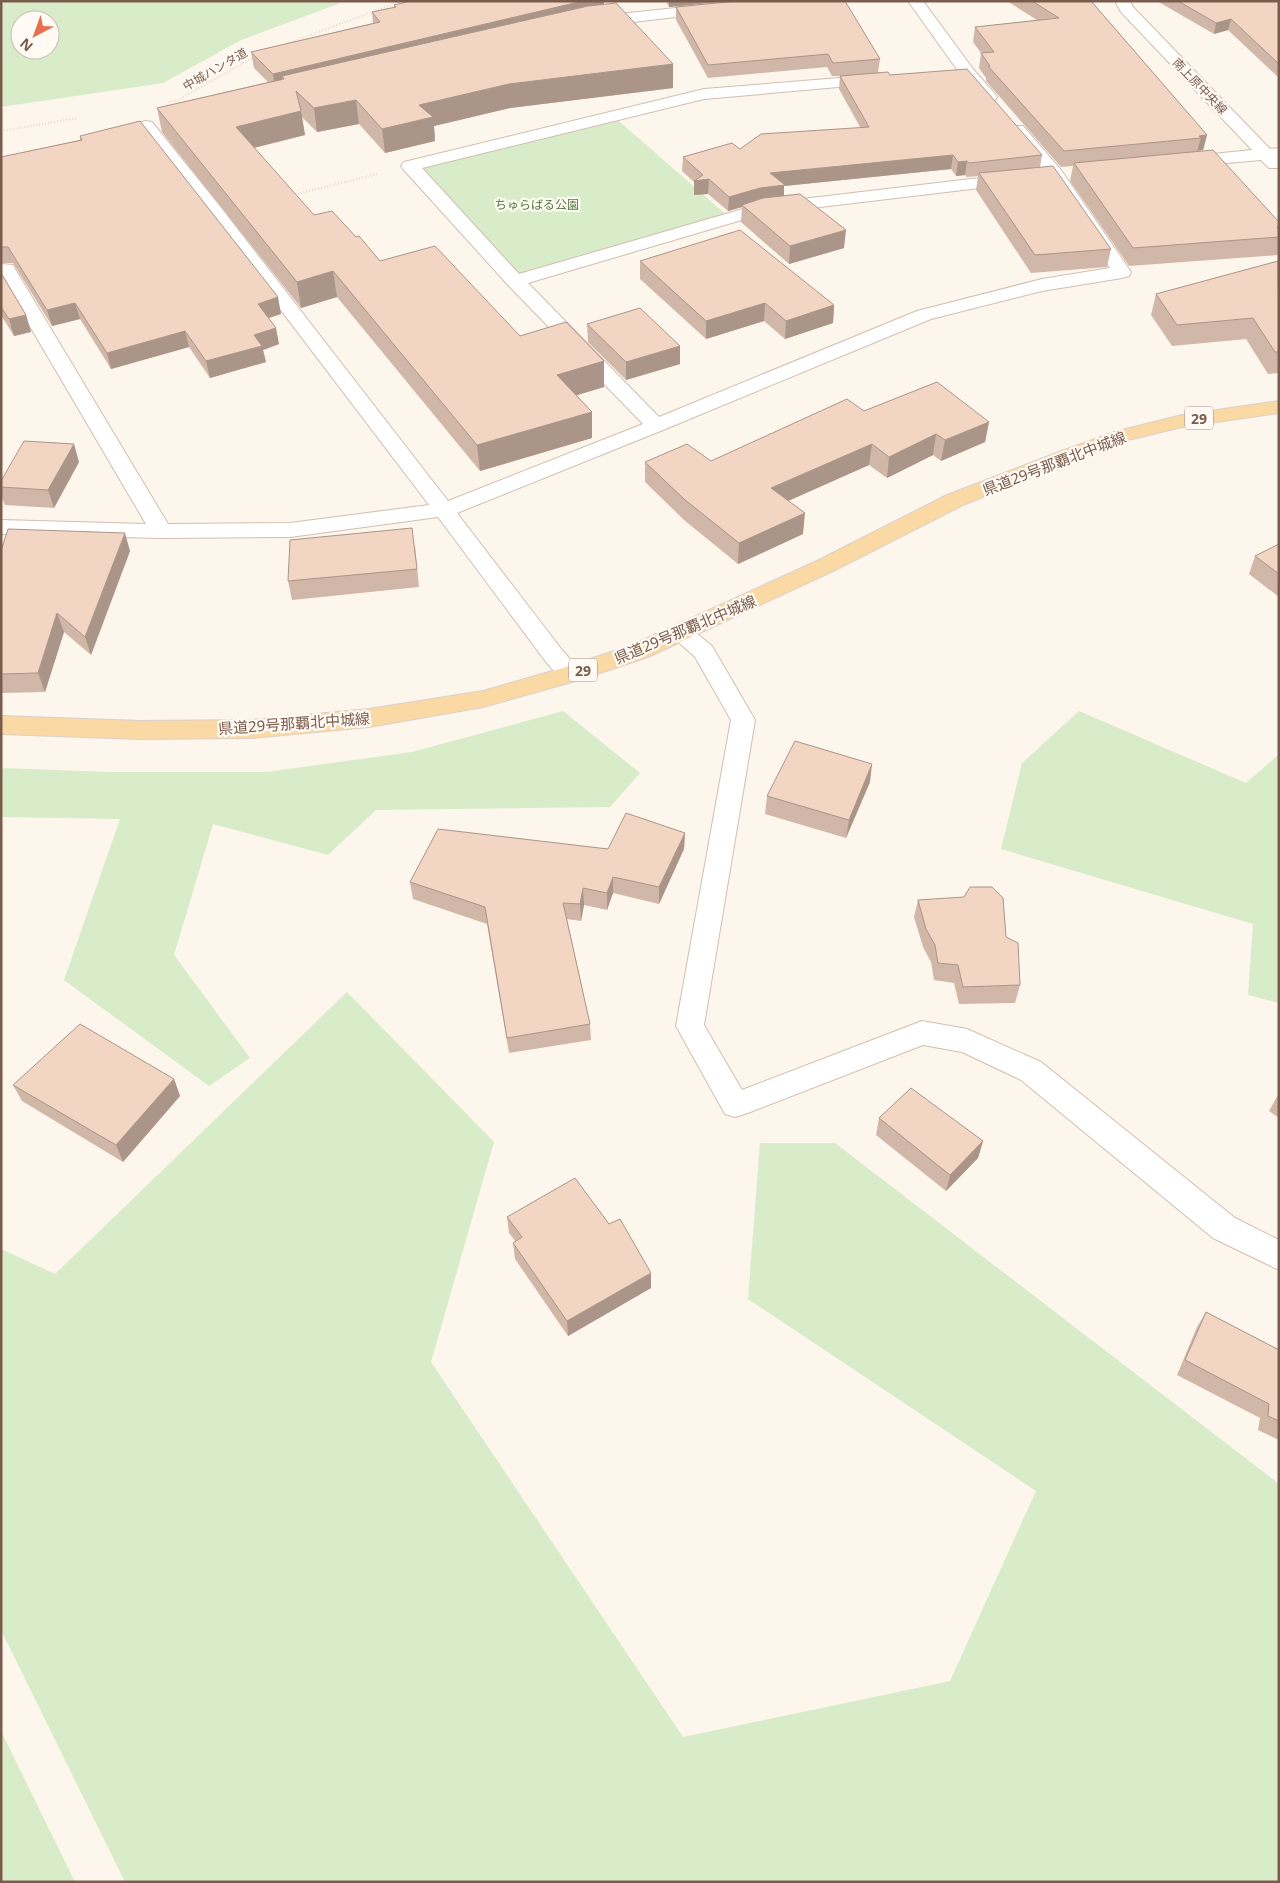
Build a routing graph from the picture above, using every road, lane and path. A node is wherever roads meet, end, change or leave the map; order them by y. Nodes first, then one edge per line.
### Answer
1 (402, 1) edge
2 (915, 1) edge
3 (1122, 1) edge
4 (730, 8) edge
5 (580, 24) edge
6 (278, 47) edge
7 (260, 54) edge
8 (967, 72) junction
9 (948, 74) edge
10 (889, 79) edge
11 (169, 102) dead end
12 (85, 117) dead end
13 (1, 131) edge
14 (88, 140) edge
15 (1272, 154) edge
16 (1171, 164) edge
17 (410, 166) junction
18 (1279, 169) edge
19 (1074, 172) edge
20 (1039, 176) junction
21 (284, 197) edge
22 (1, 270) edge
23 (514, 281) junction
24 (1279, 407) edge
25 (656, 426) junction
26 (444, 510) junction
27 (1, 527) edge
28 (161, 531) junction
29 (682, 633) junction
30 (571, 674) junction
31 (1, 725) edge
32 (1279, 1256) edge

1 - 6 path
2 - 8 street
3 - 15 street, 南上原中央線
4 - 5 street
7 - 11 path, 中城ハンタ道
8 - 9 street
8 - 20 street
10 - 17 street
12 - 13 path
14 - 26 street
15 - 16 street
15 - 18 street, 南上原中央線
17 - 21 path
17 - 23 street
19 - 20 street
20 - 23 street
20 - 25 street
22 - 28 street
23 - 25 street
24 - 29 main road, 県道29号那覇北中城線 / 29
25 - 26 street
26 - 28 street
26 - 30 street
27 - 28 street
29 - 30 main road, 県道29号那覇北中城線 / 29
29 - 32 street
30 - 31 main road, 県道29号那覇北中城線 / 29

